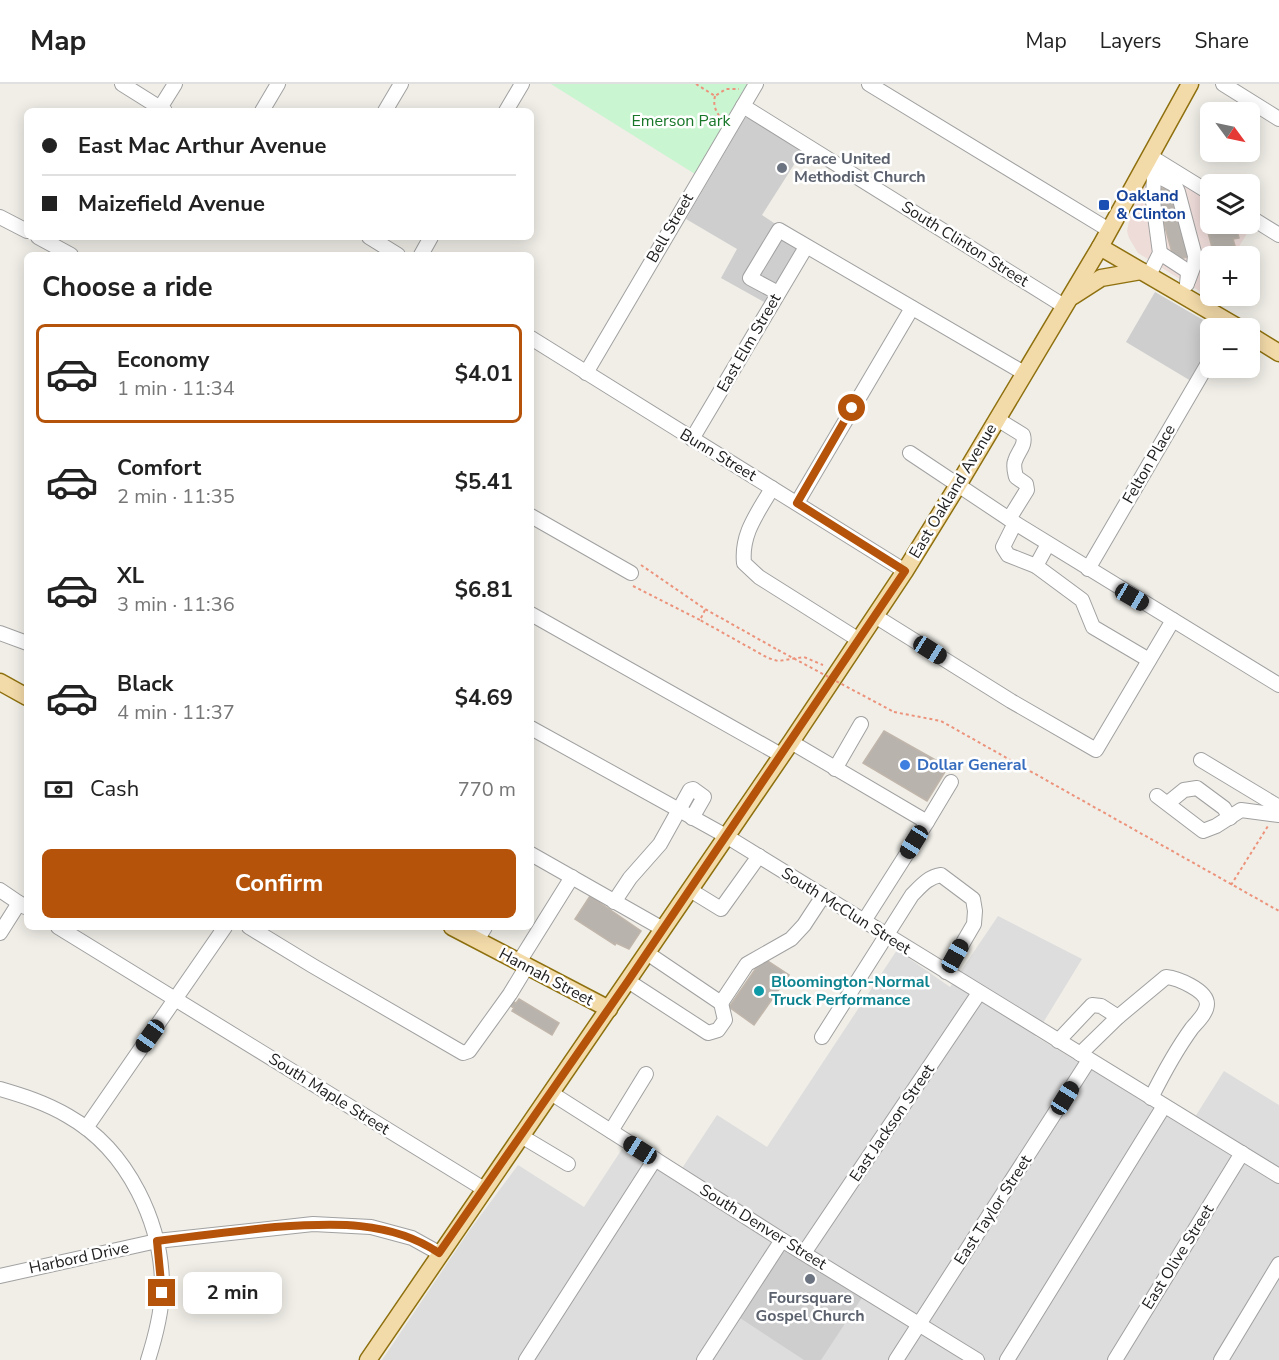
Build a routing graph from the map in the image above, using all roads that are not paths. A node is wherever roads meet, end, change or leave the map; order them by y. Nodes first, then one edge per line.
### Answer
1 (122, 84) edge
2 (175, 84) edge
3 (278, 84) edge
4 (401, 84) edge
5 (522, 84) edge
6 (756, 84) edge
7 (869, 84) edge
8 (1190, 84) edge
9 (1224, 84) edge
10 (743, 106) junction
11 (161, 108) edge
12 (163, 108) edge
13 (264, 108) edge
14 (387, 108) edge
15 (508, 108) edge
16 (1279, 119) edge
17 (1149, 166) junction
18 (1200, 189) edge
19 (0, 217) edge
20 (1260, 223) edge
21 (24, 229) edge
22 (1109, 230) junction
23 (1279, 235) edge
24 (43, 240) edge
25 (374, 240) edge
26 (806, 247) junction
27 (1100, 247) junction
28 (65, 252) edge
29 (393, 252) edge
30 (1160, 253) junction
31 (1145, 273) junction
32 (1185, 288) junction
33 (778, 293) junction
34 (1066, 303) junction
35 (912, 308) junction
36 (1223, 318) edge
37 (534, 340) edge
38 (1260, 341) edge
39 (1279, 353) edge
40 (586, 374) junction
41 (1024, 374) junction
42 (1200, 377) edge
43 (997, 419) junction
44 (692, 440) junction
45 (910, 453) dead end
46 (958, 485) junction
47 (772, 488) junction
48 (797, 503) junction
49 (534, 518) edge
50 (1012, 521) junction
51 (1048, 544) junction
52 (1036, 566) junction
53 (1088, 569) junction
54 (905, 571) junction
55 (631, 573) road end
56 (534, 616) edge
57 (876, 616) junction
58 (1173, 620) junction
59 (0, 633) edge
60 (859, 640) junction
61 (24, 642) edge
62 (1149, 660) junction
63 (0, 682) edge
64 (1279, 686) edge
65 (24, 695) edge
66 (861, 724) dead end
67 (534, 730) edge
68 (786, 749) junction
69 (1201, 760) dead end
70 (835, 768) junction
71 (951, 782) dead end
72 (1279, 807) edge
73 (679, 810) junction
74 (692, 818) junction
75 (1230, 818) junction
76 (1274, 819) edge
77 (927, 822) junction
78 (726, 836) junction
79 (759, 856) junction
80 (534, 860) edge
81 (572, 877) junction
82 (0, 890) edge
83 (690, 890) junction
84 (823, 896) junction
85 (614, 902) junction
86 (23, 905) edge
87 (864, 921) junction
88 (663, 929) junction
89 (63, 930) edge
90 (223, 930) edge
91 (254, 930) edge
92 (466, 930) edge
93 (0, 933) edge
94 (481, 934) edge
95 (887, 936) junction
96 (647, 953) junction
97 (523, 964) junction
98 (946, 972) junction
99 (628, 981) junction
100 (980, 993) junction
101 (175, 999) junction
102 (721, 1003) junction
103 (609, 1009) junction
104 (1118, 1017) junction
105 (822, 1037) dead end
106 (1058, 1041) junction
107 (1084, 1057) junction
108 (646, 1074) dead end
109 (0, 1089) edge
110 (551, 1093) junction
111 (1151, 1098) junction
112 (1164, 1106) junction
113 (86, 1128) junction
114 (611, 1131) junction
115 (521, 1136) junction
116 (1242, 1153) junction
117 (655, 1159) junction
118 (568, 1164) dead end
119 (1279, 1176) edge
120 (484, 1189) junction
121 (782, 1240) junction
122 (157, 1241) junction
123 (439, 1253) junction
124 (804, 1253) junction
125 (1279, 1264) edge
126 (0, 1276) edge
127 (920, 1325) junction
128 (709, 1358) edge
129 (148, 1360) edge
130 (368, 1360) edge
131 (526, 1360) edge
132 (896, 1360) edge
133 (977, 1360) edge
134 (1006, 1360) edge
135 (1115, 1360) edge
136 (1221, 1360) edge

1 - 11 street
2 - 12 street
3 - 13 street
4 - 14 street
5 - 15 street
6 - 10 street, Bell Street
7 - 22 street
8 - 17 main road, East Oakland Avenue
9 - 16 street
10 - 34 street, South Clinton Street
10 - 40 street, Bell Street
17 - 18 street
17 - 22 main road, East Oakland Avenue
17 - 30 street
17 - 32 street
19 - 21 street
20 - 23 street
22 - 27 main road, East Oakland Avenue
24 - 28 street
25 - 29 street
26 - 33 street, East Elm Street
26 - 33 street
26 - 35 street
27 - 31 main road
27 - 34 main road, East Oakland Avenue
30 - 31 street
30 - 32 street
31 - 32 main road
31 - 34 main road
32 - 36 main road
33 - 44 street, East Elm Street
34 - 41 main road, East Oakland Avenue
35 - 41 street
35 - 48 street
37 - 40 street, Bunn Street
38 - 39 main road
40 - 44 street, Bunn Street
41 - 43 main road, East Oakland Avenue
42 - 53 street, Felton Place
43 - 46 main road, East Oakland Avenue
43 - 50 street
44 - 47 street, Bunn Street
45 - 46 street
46 - 50 street
46 - 54 main road, East Oakland Avenue
47 - 48 street, Bunn Street
47 - 60 street
48 - 54 street, Bunn Street
49 - 55 street
50 - 51 street
50 - 52 street
51 - 52 street
51 - 53 street
52 - 62 street
53 - 58 street
54 - 57 main road, East Oakland Avenue
56 - 68 street
57 - 60 main road, East Oakland Avenue
57 - 62 street
58 - 62 street
58 - 64 street
59 - 61 street
60 - 68 main road, East Oakland Avenue
63 - 65 main road
66 - 70 street
67 - 73 street, South McClun Street
68 - 70 street
68 - 78 main road, East Oakland Avenue
69 - 72 street
70 - 77 street
71 - 77 street
73 - 74 street, South McClun Street
73 - 74 street
73 - 85 street
74 - 78 street, South McClun Street
75 - 75 street
75 - 76 street
77 - 87 street
78 - 79 street, South McClun Street
78 - 83 main road, East Oakland Avenue
79 - 83 street
79 - 84 street, South McClun Street
80 - 81 street
81 - 85 street
81 - 97 street
82 - 86 street
83 - 88 main road, East Oakland Avenue
84 - 87 street, South McClun Street
84 - 102 street
85 - 88 street
86 - 93 street
87 - 95 street, South McClun Street
88 - 96 main road, East Oakland Avenue
89 - 101 street, South Maple Street
90 - 101 street
91 - 97 street
92 - 94 main road, Hannah Street
94 - 97 main road, Hannah Street
95 - 98 street, South McClun Street
95 - 98 street
95 - 105 street
96 - 99 main road, East Oakland Avenue
96 - 102 street
97 - 103 main road, Hannah Street
98 - 100 street, South McClun Street
99 - 102 street
99 - 103 main road, East Oakland Avenue
100 - 106 street, South McClun Street
100 - 124 street, East Jackson Street
101 - 113 street
101 - 120 street, South Maple Street
103 - 110 main road, East Oakland Avenue
104 - 106 street
104 - 107 street, East Taylor Street
104 - 111 street, East Taylor Street
106 - 107 street, South McClun Street
107 - 111 street, South McClun Street
107 - 127 street, East Taylor Street
108 - 114 street
109 - 113 street
110 - 114 street, South Denver Street
110 - 115 main road, East Oakland Avenue
111 - 112 street, South McClun Street
112 - 116 street, South McClun Street
112 - 134 street
113 - 122 street
114 - 117 street, South Denver Street
115 - 118 street
115 - 120 main road, East Oakland Avenue
116 - 119 street, South McClun Street
116 - 135 street, East Olive Street
117 - 121 street, South Denver Street
117 - 131 street
120 - 123 main road, East Oakland Avenue
121 - 124 street, South Denver Street
121 - 128 street
122 - 123 street, Harbord Drive
122 - 126 street, Harbord Drive
122 - 129 street
123 - 130 main road, East Oakland Avenue
124 - 127 street, South Denver Street
125 - 136 street
127 - 132 street, East Taylor Street
127 - 133 street, South Denver Street

